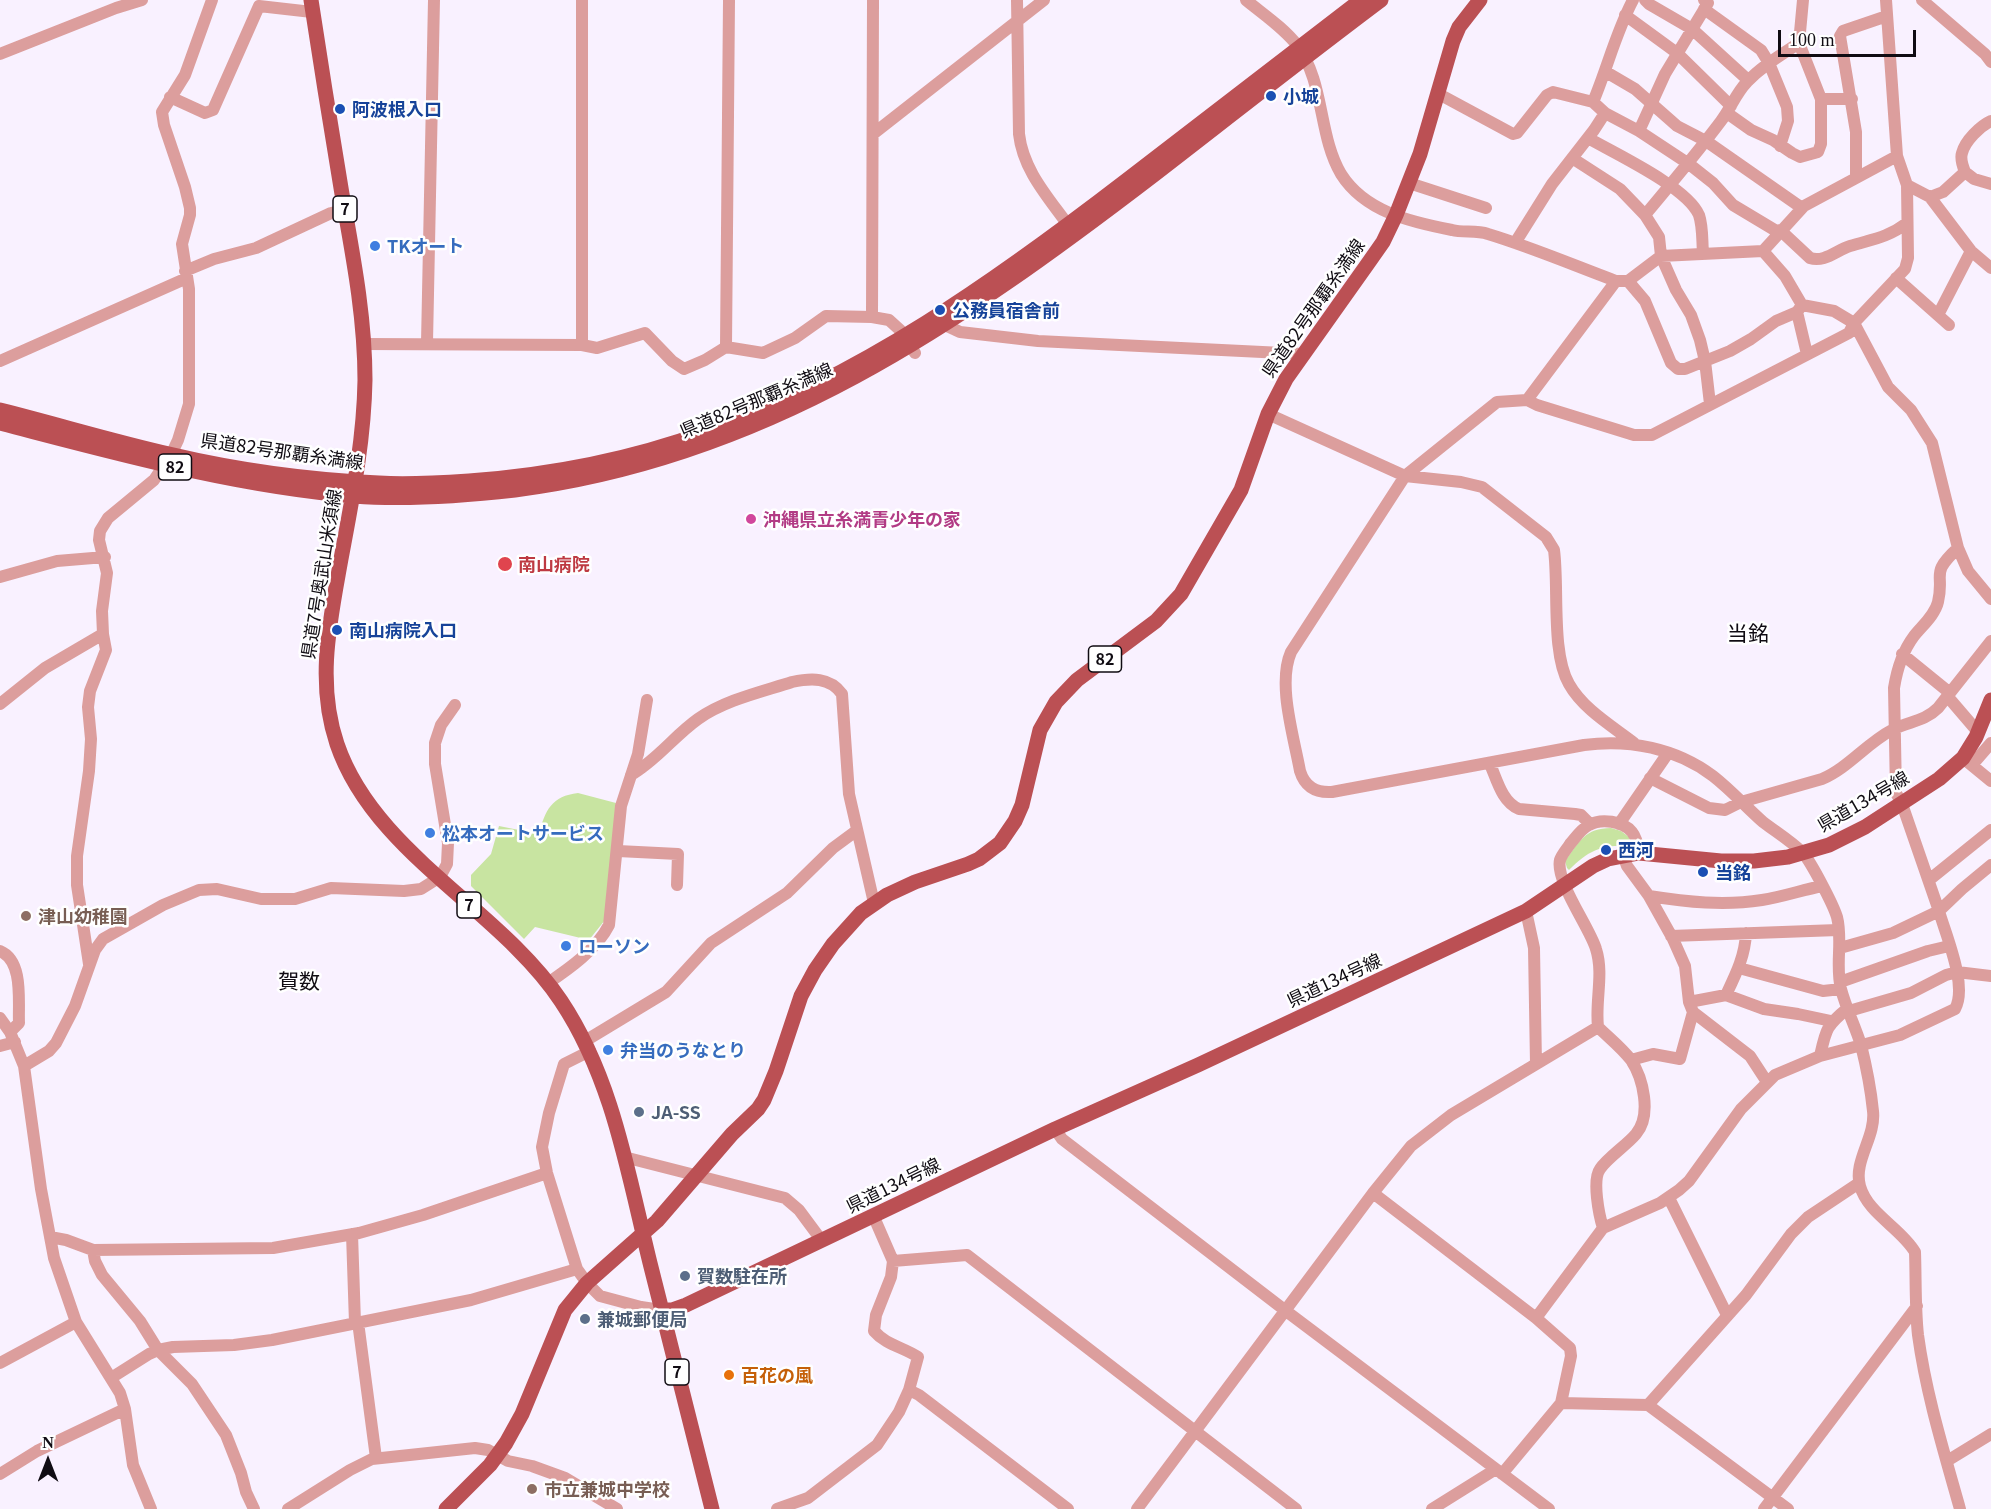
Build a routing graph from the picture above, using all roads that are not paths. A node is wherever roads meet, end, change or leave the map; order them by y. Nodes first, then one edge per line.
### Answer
1 (142, 0) edge
2 (212, 0) edge
3 (434, 0) edge
4 (582, 0) edge
5 (729, 0) edge
6 (873, 0) edge
7 (1017, 0) edge
8 (1044, 0) edge
9 (1246, 0) edge
10 (1361, 0) edge
11 (1381, 0) edge
12 (1480, 0) edge
13 (1633, 0) edge
14 (1645, 0) edge
15 (1803, 0) edge
16 (1886, 0) edge
17 (1922, 0) edge
18 (1707, 3) edge
19 (311, 6) edge
20 (1625, 15) junction
21 (1887, 16) junction
22 (1016, 21) junction
23 (1692, 29) junction
24 (1799, 43) junction
25 (1301, 53) junction
26 (1677, 53) junction
27 (0, 54) edge
28 (1769, 63) junction
29 (1991, 63) edge
30 (1606, 72) junction
31 (1748, 80) junction
32 (1437, 93) junction
33 (171, 97) junction
34 (1821, 99) junction
35 (1852, 99) junction
36 (1593, 102) junction
37 (1651, 104) junction
38 (1729, 110) junction
39 (1605, 113) junction
40 (1991, 121) edge
41 (1639, 131) junction
42 (873, 134) junction
43 (1588, 138) junction
44 (1706, 141) junction
45 (1780, 146) junction
46 (1897, 156) junction
47 (1572, 158) junction
48 (1689, 164) junction
49 (1965, 172) junction
50 (1856, 178) junction
51 (1408, 183) junction
52 (1991, 184) edge
53 (1670, 185) junction
54 (1907, 185) junction
55 (1930, 197) junction
56 (1486, 208) dead end
57 (1802, 208) junction
58 (345, 210) junction
59 (1396, 215) junction
60 (1645, 215) junction
61 (1907, 223) junction
62 (1068, 225) junction
63 (1779, 231) junction
64 (1515, 243) junction
65 (1763, 251) junction
66 (1971, 251) junction
67 (1703, 253) junction
68 (1661, 256) junction
69 (1991, 268) edge
70 (186, 275) junction
71 (1896, 278) junction
72 (1622, 281) junction
73 (1800, 309) junction
74 (1938, 315) junction
75 (872, 317) junction
76 (1854, 323) junction
77 (945, 325) junction
78 (1949, 325) dead end
79 (427, 343) junction
80 (364, 344) junction
81 (582, 345) junction
82 (910, 345) junction
83 (726, 347) junction
84 (1303, 354) junction
85 (1807, 354) junction
86 (0, 361) edge
87 (1705, 361) junction
88 (1527, 400) junction
89 (1710, 404) junction
90 (0, 410) edge
91 (1268, 414) junction
92 (0, 423) edge
93 (167, 460) junction
94 (1405, 476) junction
95 (354, 489) junction
96 (1958, 548) junction
97 (105, 557) junction
98 (0, 578) edge
99 (1991, 599) edge
100 (103, 634) junction
101 (1991, 640) edge
102 (1902, 654) junction
103 (1949, 695) junction
104 (646, 700) dead end
105 (1991, 700) edge
106 (0, 704) edge
107 (455, 705) dead end
108 (1894, 729) junction
109 (1978, 732) junction
110 (1991, 743) edge
111 (1635, 744) junction
112 (1668, 753) junction
113 (1967, 761) junction
114 (1490, 764) junction
115 (631, 775) junction
116 (1650, 778) junction
117 (1991, 781) edge
118 (1741, 802) junction
119 (1902, 804) junction
120 (1590, 824) junction
121 (1619, 824) junction
122 (1991, 830) edge
123 (856, 831) junction
124 (618, 851) junction
125 (1639, 854) junction
126 (1804, 854) junction
127 (1623, 855) junction
128 (1991, 865) edge
129 (440, 877) junction
130 (1929, 880) junction
131 (1565, 884) junction
132 (677, 885) dead end
133 (1822, 886) junction
134 (1649, 896) junction
135 (874, 903) junction
136 (1526, 911) junction
137 (1940, 911) junction
138 (1838, 930) junction
139 (1746, 933) junction
140 (1671, 936) junction
141 (1949, 946) junction
142 (1840, 948) junction
143 (0, 951) edge
144 (90, 968) junction
145 (1739, 968) junction
146 (1957, 972) junction
147 (1991, 976) edge
148 (548, 983) junction
149 (1841, 985) junction
150 (1726, 995) junction
151 (1691, 1007) junction
152 (1848, 1010) junction
153 (0, 1017) edge
154 (1831, 1022) junction
155 (1598, 1027) junction
156 (13, 1037) junction
157 (1861, 1045) junction
158 (588, 1046) junction
159 (0, 1047) edge
160 (1820, 1056) junction
161 (1631, 1060) junction
162 (1536, 1064) junction
163 (24, 1066) junction
164 (1767, 1082) junction
165 (1055, 1129) junction
166 (624, 1157) junction
167 (547, 1173) junction
168 (698, 1175) junction
169 (1859, 1183) junction
170 (1373, 1193) junction
171 (1669, 1198) junction
172 (873, 1215) junction
173 (1603, 1228) junction
174 (352, 1234) junction
175 (643, 1235) junction
176 (50, 1237) junction
177 (822, 1241) junction
178 (93, 1250) junction
179 (893, 1260) junction
180 (577, 1269) junction
181 (587, 1283) junction
182 (1917, 1306) junction
183 (661, 1310) junction
184 (1286, 1311) junction
185 (1727, 1315) junction
186 (1536, 1318) junction
187 (76, 1322) junction
188 (356, 1323) junction
189 (159, 1350) junction
190 (0, 1363) edge
191 (111, 1378) junction
192 (909, 1390) junction
193 (1561, 1403) junction
194 (1648, 1405) junction
195 (125, 1409) junction
196 (1194, 1430) junction
197 (1991, 1434) edge
198 (497, 1456) junction
199 (376, 1458) junction
200 (1947, 1461) junction
201 (1499, 1472) junction
202 (0, 1474) edge
203 (1772, 1498) junction
204 (151, 1509) edge
205 (254, 1509) edge
206 (288, 1509) edge
207 (446, 1509) edge
208 (618, 1509) edge
209 (712, 1509) edge
210 (777, 1509) edge
211 (1068, 1509) edge
212 (1137, 1509) edge
213 (1296, 1509) edge
214 (1432, 1509) edge
215 (1549, 1509) edge
216 (1764, 1509) edge
217 (1788, 1509) edge
218 (1960, 1509) edge

1 - 27 street
2 - 33 street
3 - 79 street
4 - 81 street
5 - 83 street
6 - 42 street
7 - 22 street
8 - 22 street
9 - 25 street
10 - 25 main road, 県道82号那覇糸満線 / 82
11 - 25 main road, 県道82号那覇糸満線 / 82
12 - 32 main road, 県道82号那覇糸満線 / 82
13 - 20 street
14 - 23 street
15 - 24 street
16 - 21 street
17 - 29 street
18 - 23 street
18 - 28 street
19 - 33 street
19 - 58 main road, 県道7号奥武山米須線 / 7
20 - 26 street
20 - 30 street
21 - 35 street
21 - 46 street
22 - 42 street
22 - 62 street
23 - 26 street
23 - 31 street
24 - 28 street
24 - 34 street
25 - 59 street
25 - 62 main road, 県道82号那覇糸満線 / 82
25 - 77 main road, 県道82号那覇糸満線 / 82
26 - 37 street
26 - 38 street
28 - 31 street
28 - 45 street
30 - 36 street
30 - 37 street
31 - 38 street
32 - 36 street
32 - 51 main road, 県道82号那覇糸満線 / 82
33 - 70 street
34 - 35 street
34 - 45 street
35 - 50 street
36 - 39 street
37 - 41 street
37 - 44 street
38 - 44 street
38 - 45 street
39 - 41 street
39 - 43 street
40 - 49 street
41 - 48 street
42 - 75 street
43 - 47 street
43 - 53 street
44 - 48 street
44 - 57 street
46 - 50 street
46 - 54 street
47 - 60 street
47 - 64 street
48 - 53 street
48 - 63 street
49 - 52 street
49 - 55 street
50 - 57 street
51 - 56 street
51 - 59 main road, 県道82号那覇糸満線 / 82
53 - 60 street
53 - 67 street
54 - 55 street
54 - 61 street
55 - 66 street
57 - 63 street
58 - 70 street
58 - 80 main road, 県道7号奥武山米須線 / 7
59 - 64 street
59 - 84 main road, 県道82号那覇糸満線 / 82
60 - 68 street
61 - 63 street
61 - 71 street
62 - 82 main road, 県道82号那覇糸満線 / 82
63 - 65 street
64 - 72 street
65 - 67 street
65 - 73 street
66 - 69 street
66 - 74 street
67 - 68 street
68 - 72 street
68 - 87 street
70 - 86 street
70 - 93 street
71 - 74 street
71 - 76 street
72 - 87 street
72 - 88 street
73 - 76 street
73 - 85 street
73 - 87 street
74 - 78 street
75 - 82 street
75 - 83 street
76 - 85 street
76 - 96 street
77 - 82 main road, 県道82号那覇糸満線 / 82
77 - 84 street
79 - 80 street
79 - 81 street
80 - 95 main road, 県道7号奥武山米須線 / 7
81 - 83 street
82 - 95 main road, 県道82号那覇糸満線 / 82
84 - 91 main road, 県道82号那覇糸満線 / 82
85 - 89 street
87 - 89 street
88 - 89 street
88 - 94 street
90 - 93 main road, 県道82号那覇糸満線 / 82
91 - 94 street
91 - 135 main road, 県道82号那覇糸満線 / 82
92 - 93 main road, 県道82号那覇糸満線 / 82
93 - 95 main road, 県道82号那覇糸満線 / 82
93 - 97 street
94 - 111 street
94 - 114 street
95 - 129 main road, 県道7号奥武山米須線 / 7
96 - 99 street
96 - 102 street
97 - 98 street
97 - 100 street
100 - 106 street
100 - 144 street
101 - 103 street
102 - 103 street
102 - 108 street
103 - 108 street
103 - 109 street
104 - 115 street
105 - 109 main road, 県道134号線
107 - 129 street
108 - 118 street
108 - 119 street
109 - 113 main road, 県道134号線
110 - 113 street
111 - 112 street
111 - 114 street
112 - 116 street
112 - 118 street
113 - 117 street
113 - 119 main road, 県道134号線
114 - 120 street
115 - 123 street
115 - 124 street
116 - 118 street
116 - 121 street
118 - 126 street
119 - 126 main road, 県道134号線
119 - 130 street
120 - 121 street
120 - 131 street
121 - 125 street
122 - 130 street
123 - 135 street
123 - 158 street
124 - 132 street
124 - 148 street
125 - 126 main road, 県道134号線
125 - 127 main road, 県道134号線
126 - 133 street
127 - 131 main road, 県道134号線
127 - 134 street
128 - 137 street
129 - 144 street
129 - 148 main road, 県道7号奥武山米須線 / 7
130 - 137 street
131 - 136 main road, 県道134号線
131 - 155 street
133 - 134 street
133 - 138 street
134 - 140 street
135 - 168 main road, 県道82号那覇糸満線 / 82
136 - 162 street
136 - 165 main road, 県道134号線
137 - 141 street
137 - 142 street
138 - 139 street
138 - 142 street
139 - 140 street
139 - 145 street
140 - 151 street
141 - 146 street
141 - 149 street
142 - 149 street
143 - 156 street
144 - 163 street
145 - 149 street
145 - 150 street
146 - 147 street
146 - 152 street
146 - 157 street
148 - 158 main road, 県道7号奥武山米須線 / 7
149 - 152 street
150 - 151 street
150 - 154 street
151 - 161 street
151 - 164 street
152 - 154 street
152 - 157 street
153 - 156 street
154 - 160 street
155 - 161 street
155 - 162 street
156 - 159 street
156 - 163 street
157 - 160 street
157 - 169 street
158 - 166 main road, 県道7号奥武山米須線 / 7
158 - 167 street
160 - 164 street
161 - 173 street
162 - 170 street
163 - 176 street
164 - 171 street
165 - 172 main road, 県道134号線
165 - 184 street
166 - 168 street
166 - 175 main road, 県道7号奥武山米須線 / 7
167 - 174 street
167 - 180 street
168 - 175 main road, 県道82号那覇糸満線 / 82
168 - 177 street
169 - 182 street
169 - 185 street
170 - 184 street
170 - 186 street
171 - 173 street
171 - 185 street
172 - 177 main road, 県道134号線
172 - 179 street
173 - 186 street
174 - 178 street
174 - 188 street
175 - 181 main road
175 - 183 main road, 県道7号奥武山米須線 / 7
176 - 178 street
176 - 187 street
177 - 183 main road, 県道134号線
178 - 189 street
179 - 192 street
179 - 196 street
180 - 181 street
180 - 188 street
181 - 183 street
181 - 198 main road
182 - 200 street
182 - 203 street
183 - 209 main road, 県道7号奥武山米須線 / 7
184 - 196 street
184 - 201 street
185 - 194 street
186 - 193 street
187 - 190 street
187 - 191 street
188 - 189 street
188 - 199 street
189 - 191 street
189 - 205 street
191 - 195 street
192 - 210 street
192 - 211 street
193 - 194 street
193 - 201 street
194 - 203 street
195 - 202 street
195 - 204 street
196 - 212 street
196 - 213 street
197 - 200 street
198 - 199 street
198 - 207 main road
198 - 208 street
199 - 206 street
200 - 218 street
201 - 214 street
201 - 215 street
203 - 216 street
203 - 217 street

